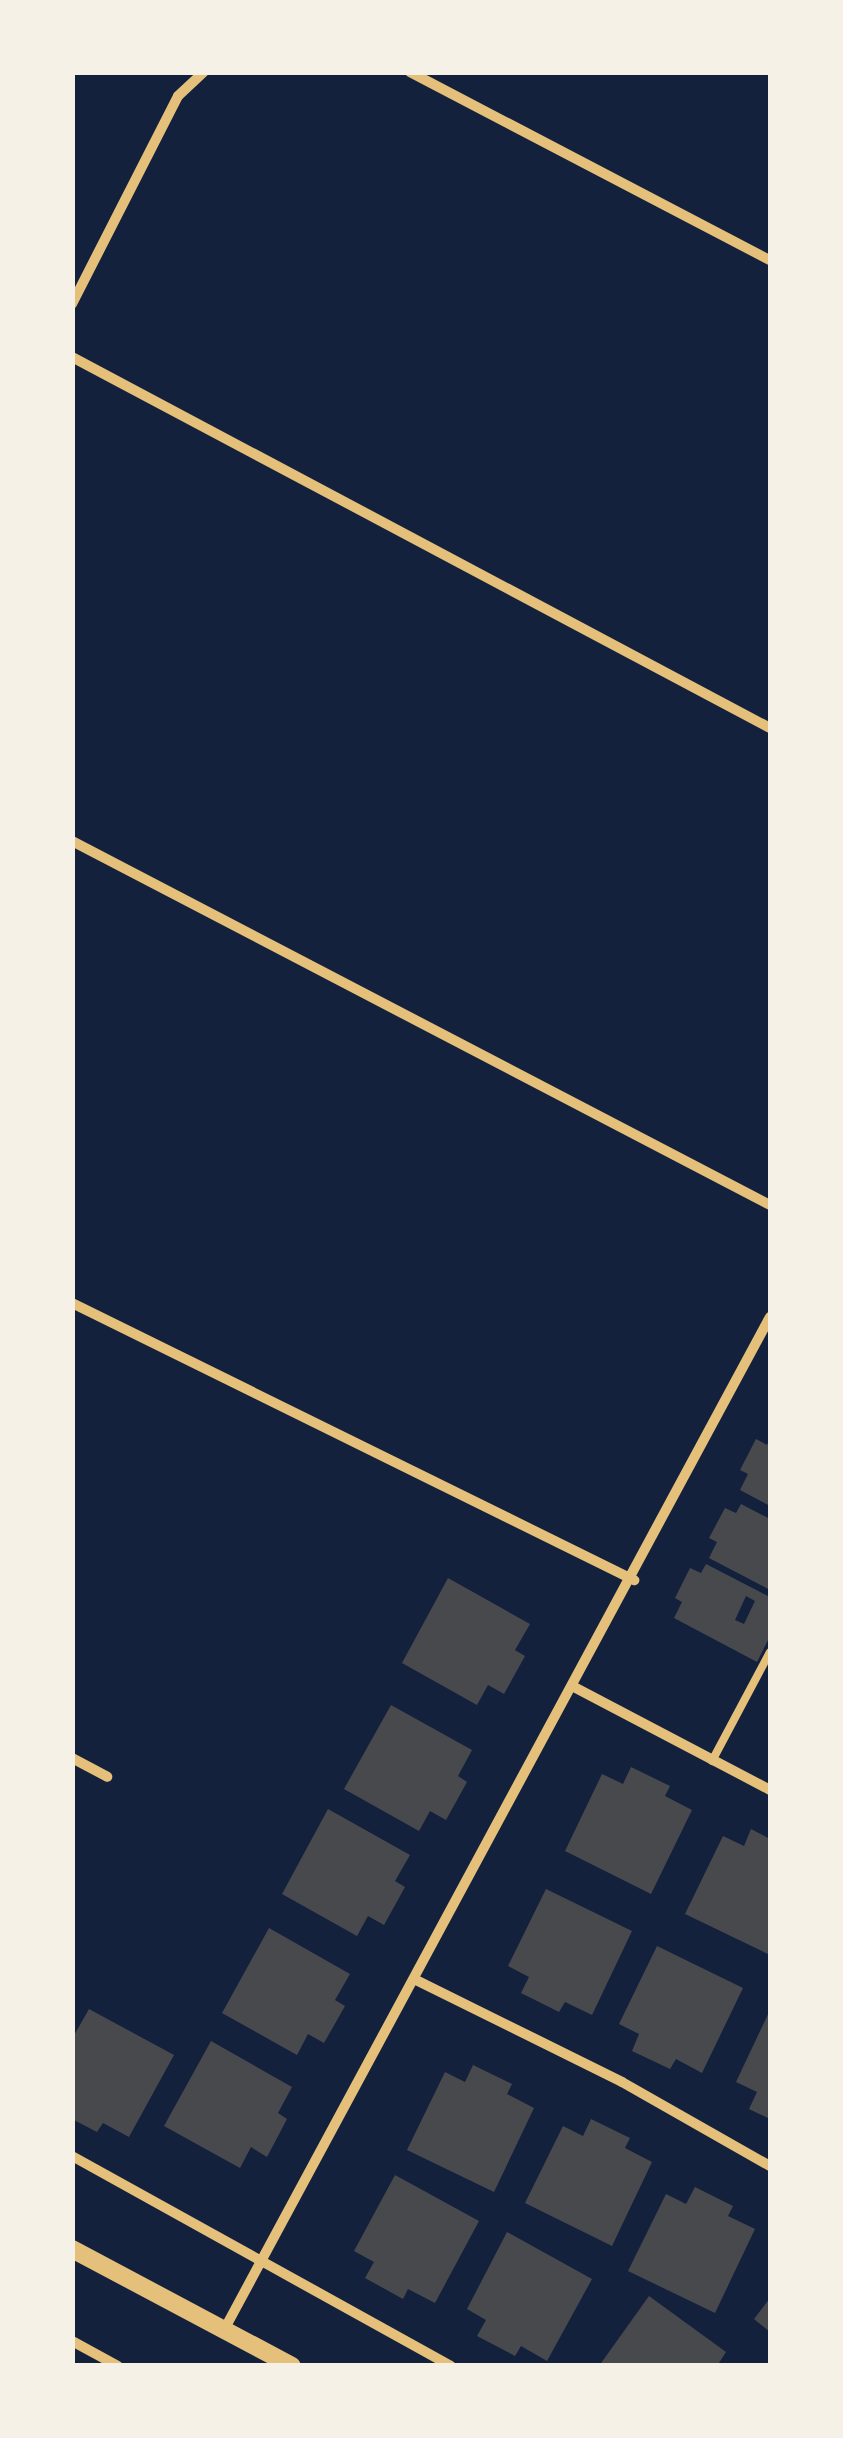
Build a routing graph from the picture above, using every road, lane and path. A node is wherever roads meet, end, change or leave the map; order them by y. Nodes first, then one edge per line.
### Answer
1 (204, 72) edge
2 (410, 72) edge
3 (770, 260) edge
4 (72, 304) edge
5 (72, 357) edge
6 (770, 728) edge
7 (72, 841) edge
8 (770, 1205) edge
9 (72, 1303) edge
10 (770, 1318) edge
11 (634, 1580) junction
12 (770, 1652) edge
13 (574, 1688) junction
14 (72, 1758) edge
15 (712, 1761) junction
16 (107, 1777) dead end
17 (770, 1790) edge
18 (416, 1980) junction
19 (72, 2156) edge
20 (770, 2166) edge
21 (72, 2248) edge
22 (263, 2258) junction
23 (224, 2330) junction
24 (72, 2342) edge
25 (118, 2366) edge
26 (292, 2366) edge
27 (451, 2366) edge

1 - 4 street
2 - 3 street
5 - 6 street
7 - 8 street
9 - 11 street
10 - 11 street
11 - 13 street
12 - 15 lane
13 - 15 street
13 - 18 street
14 - 16 street
15 - 17 street
18 - 20 street
18 - 22 street
19 - 22 street
21 - 23 street
22 - 23 street
22 - 27 street
23 - 26 street
24 - 25 street

